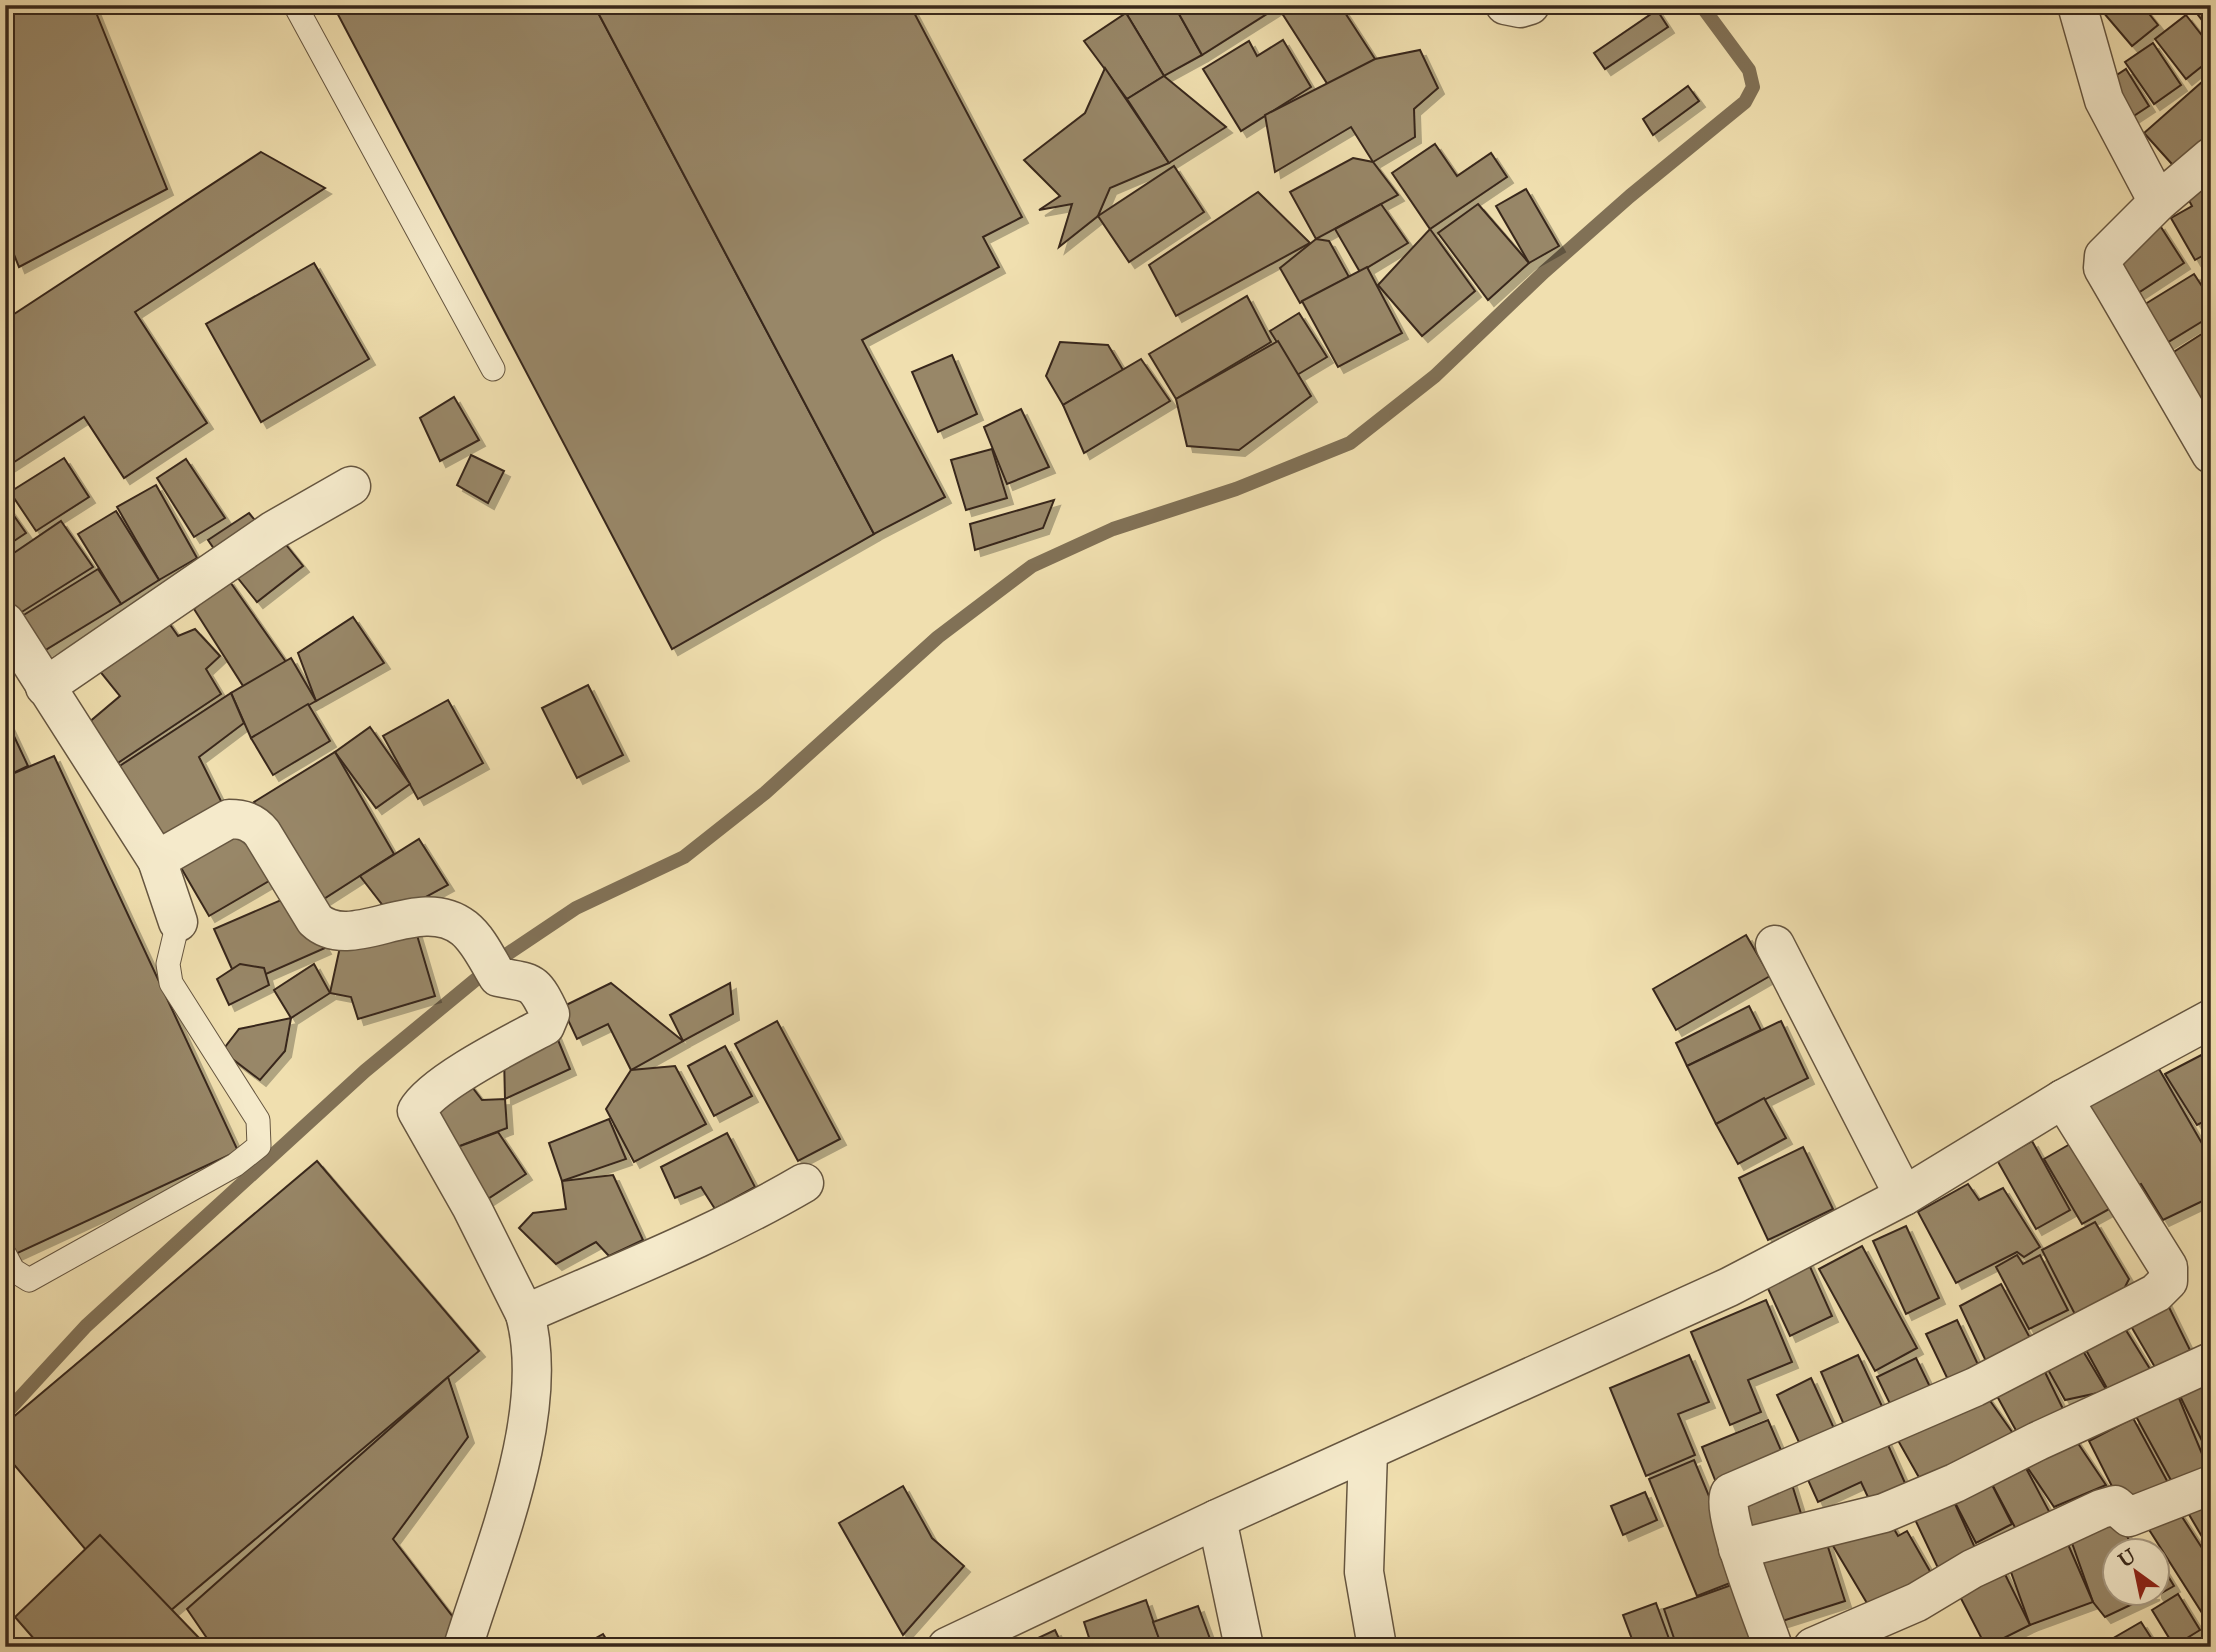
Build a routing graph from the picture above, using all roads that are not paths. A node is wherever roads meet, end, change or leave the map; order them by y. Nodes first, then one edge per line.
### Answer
1 (295, 5) edge
2 (1505, 5) edge
3 (1530, 5) edge
4 (2077, 5) edge
5 (2211, 157) edge
6 (2158, 202) junction
7 (493, 369) dead end
8 (2211, 454) edge
9 (351, 486) dead end
10 (5, 622) edge
11 (45, 687) junction
12 (157, 860) junction
13 (178, 922) joint
14 (1775, 945) dead end
15 (2211, 1019) edge
16 (2063, 1099) junction
17 (804, 1183) dead end
18 (1904, 1196) junction
19 (5, 1255) edge
20 (525, 1314) junction
21 (2211, 1362) edge
22 (1368, 1451) junction
23 (2211, 1485) edge
24 (1217, 1519) junction
25 (1738, 1549) junction
26 (463, 1647) edge
27 (947, 1647) edge
28 (1244, 1647) edge
29 (1377, 1647) edge
30 (1773, 1647) edge
31 (1812, 1647) edge

1 - 7 lane
2 - 3 street
4 - 6 street
5 - 6 street
6 - 8 street
9 - 11 street
10 - 11 street
11 - 12 street
12 - 13 street
12 - 20 street
13 - 19 lane
14 - 18 street
15 - 16 street
16 - 18 street
16 - 25 street
17 - 20 street
18 - 22 street
20 - 26 street
21 - 25 street
22 - 24 street
22 - 29 street
23 - 31 street
24 - 27 street
24 - 28 street
25 - 30 street

